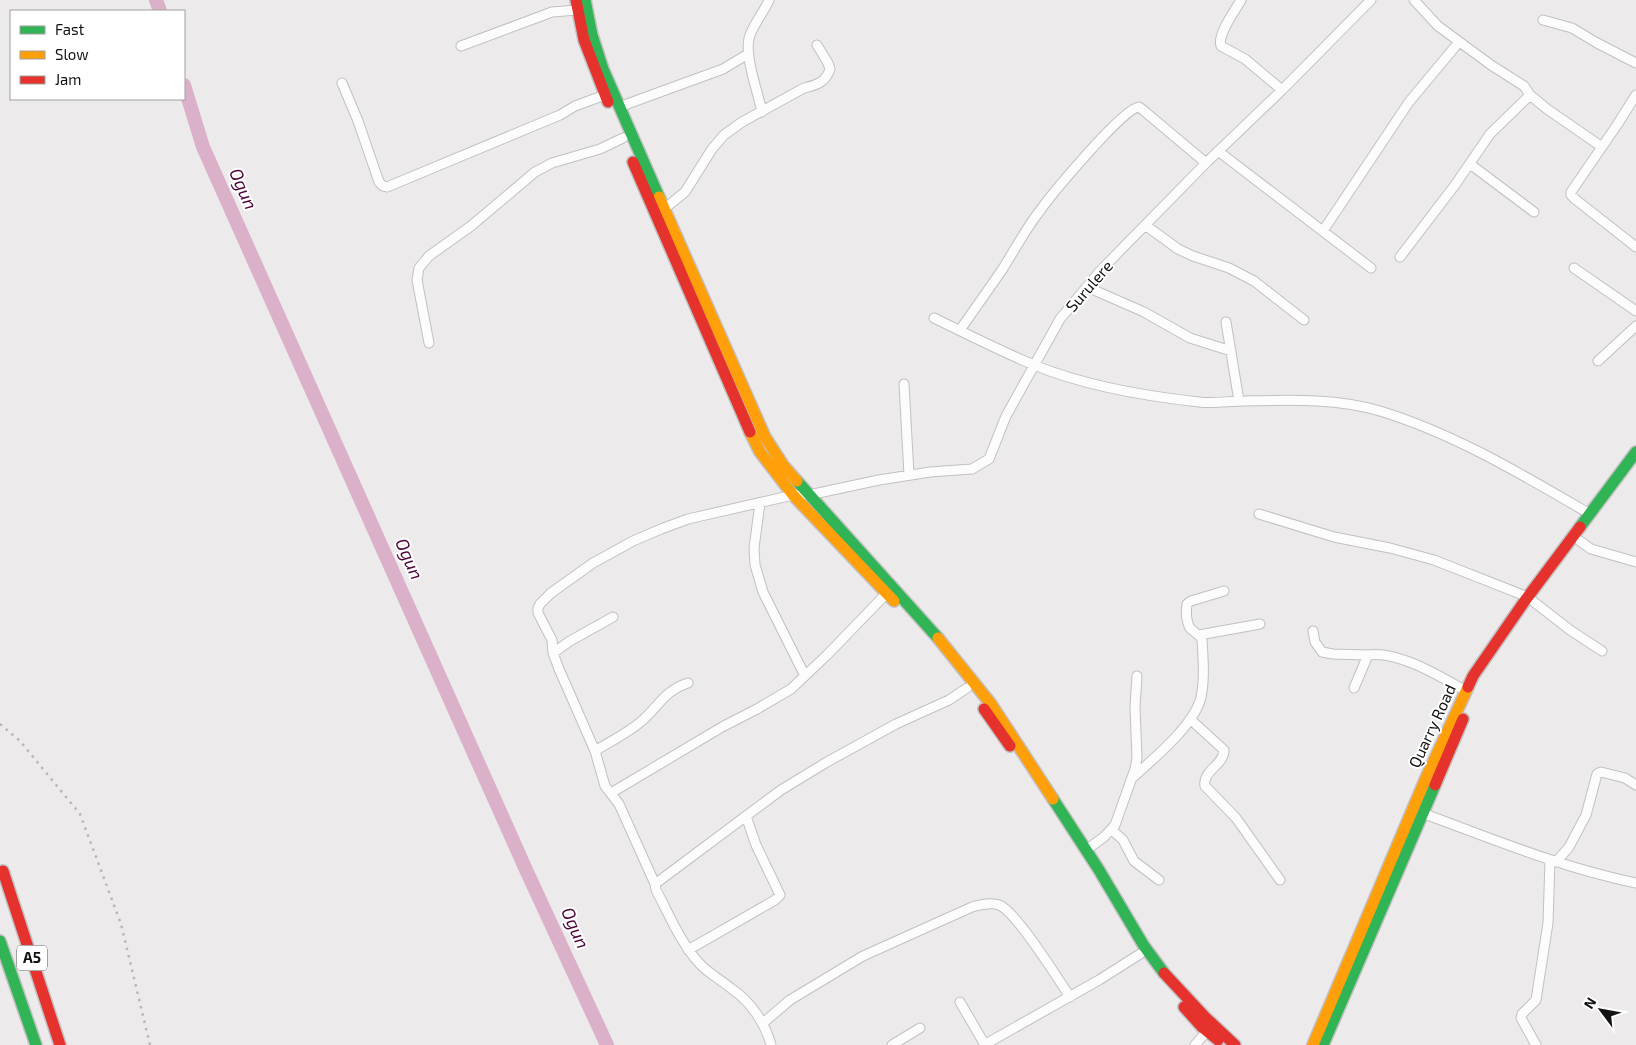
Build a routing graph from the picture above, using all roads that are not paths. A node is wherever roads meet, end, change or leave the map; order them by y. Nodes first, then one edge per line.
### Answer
1 (585, 0) edge
2 (769, 0) edge
3 (1241, 0) edge
4 (1371, 0) edge
5 (1414, 0) edge
6 (576, 5) edge
7 (1543, 20) dead end
8 (1459, 42) junction
9 (817, 45) dead end
10 (461, 46) dead end
11 (748, 54) junction
12 (1636, 63) edge
13 (342, 83) dead end
14 (1282, 90) junction
15 (605, 95) junction
16 (1530, 95) junction
17 (1636, 95) edge
18 (619, 107) junction
19 (762, 112) junction
20 (623, 138) junction
21 (1602, 147) junction
22 (1218, 151) junction
23 (1206, 163) junction
24 (1470, 164) junction
25 (664, 209) junction
26 (1534, 212) dead end
27 (1145, 225) junction
28 (1323, 231) junction
29 (1636, 247) edge
30 (1400, 257) dead end
31 (1371, 268) dead end
32 (1574, 268) dead end
33 (1087, 287) junction
34 (1636, 310) edge
35 (934, 318) dead end
36 (1304, 320) dead end
37 (1226, 322) dead end
38 (1636, 326) edge
39 (960, 330) junction
40 (429, 343) dead end
41 (1231, 351) junction
42 (1598, 361) dead end
43 (1035, 365) junction
44 (904, 384) dead end
45 (1239, 401) junction
46 (1636, 452) edge
47 (1636, 466) edge
48 (909, 475) junction
49 (793, 495) junction
50 (809, 495) junction
51 (760, 503) junction
52 (1259, 514) dead end
53 (1590, 514) junction
54 (1580, 541) junction
55 (1636, 562) edge
56 (1224, 591) dead end
57 (887, 593) junction
58 (1531, 599) junction
59 (613, 617) dead end
60 (1260, 624) dead end
61 (1313, 631) dead end
62 (1199, 635) junction
63 (1602, 651) dead end
64 (553, 653) junction
65 (1368, 655) junction
66 (805, 676) junction
67 (1137, 676) dead end
68 (688, 683) dead end
69 (967, 688) junction
70 (1354, 688) dead end
71 (1466, 691) junction
72 (1190, 719) junction
73 (595, 751) junction
74 (1132, 779) junction
75 (1636, 785) edge
76 (611, 793) junction
77 (1422, 813) junction
78 (746, 816) junction
79 (1112, 830) junction
80 (1086, 850) junction
81 (1553, 861) junction
82 (2, 866) edge
83 (1159, 880) dead end
84 (1280, 880) dead end
85 (1636, 883) edge
86 (655, 884) junction
87 (0, 897) edge
88 (0, 941) edge
89 (688, 950) junction
90 (1140, 954) junction
91 (1070, 997) junction
92 (960, 1002) dead end
93 (763, 1023) junction
94 (920, 1028) dead end
95 (1207, 1031) junction
96 (36, 1045) edge
97 (60, 1045) edge
98 (771, 1045) edge
99 (892, 1045) edge
100 (984, 1045) edge
101 (1195, 1045) edge
102 (1224, 1045) edge
103 (1235, 1045) edge
104 (1313, 1045) edge
105 (1323, 1045) edge
106 (1536, 1045) edge

1 - 18 main road
2 - 11 street
3 - 14 street
4 - 14 street, Surulere
5 - 8 street
6 - 10 street
6 - 15 main road
7 - 12 street
8 - 16 street
8 - 28 street
9 - 19 street
11 - 18 street
11 - 19 street
13 - 15 street
14 - 22 street, Surulere
15 - 20 main road
16 - 21 street
16 - 24 street
17 - 21 street
18 - 25 main road
19 - 25 street
20 - 40 street
20 - 49 main road
21 - 29 street
22 - 23 street, Surulere
22 - 28 street
23 - 27 street, Surulere
23 - 39 street
24 - 26 street
24 - 30 street
25 - 50 main road
27 - 33 street, Surulere
27 - 36 street
28 - 31 street
32 - 34 street
33 - 41 street
33 - 43 street, Surulere
35 - 39 street
37 - 41 street
38 - 42 street
39 - 43 street
41 - 45 street
43 - 45 street
43 - 48 street, Surulere
44 - 48 street
45 - 53 street
46 - 53 main road, Quarry Road
47 - 54 main road, Quarry Road
48 - 50 street, Surulere
49 - 50 street, Surulere
49 - 51 street, Surulere
49 - 57 main road
50 - 80 main road
51 - 64 street, Surulere
51 - 66 street
52 - 58 street
53 - 58 main road, Quarry Road
54 - 55 street
54 - 58 main road, Quarry Road
56 - 62 street
57 - 66 street
57 - 69 main road
58 - 63 street
58 - 71 main road, Quarry Road
58 - 77 main road, Quarry Road
59 - 64 street
60 - 62 street
61 - 65 street
62 - 72 street
64 - 73 street
65 - 70 street
65 - 71 street
66 - 76 street
67 - 74 street
68 - 73 street
69 - 78 street
69 - 90 main road
71 - 104 main road, Quarry Road
72 - 74 street
72 - 84 street
73 - 76 street
74 - 79 street
75 - 81 street
76 - 86 street
77 - 81 street
77 - 105 main road, Quarry Road
78 - 86 street
78 - 89 street
79 - 80 street
79 - 83 street
80 - 103 main road
81 - 85 street
81 - 106 street
82 - 87 main road, A5
82 - 97 main road, A5
86 - 89 street
88 - 96 main road, A5
89 - 93 street
90 - 91 street
90 - 95 main road
91 - 93 street
91 - 100 street
92 - 100 street
93 - 98 street
94 - 99 street
95 - 101 street
95 - 102 main road

